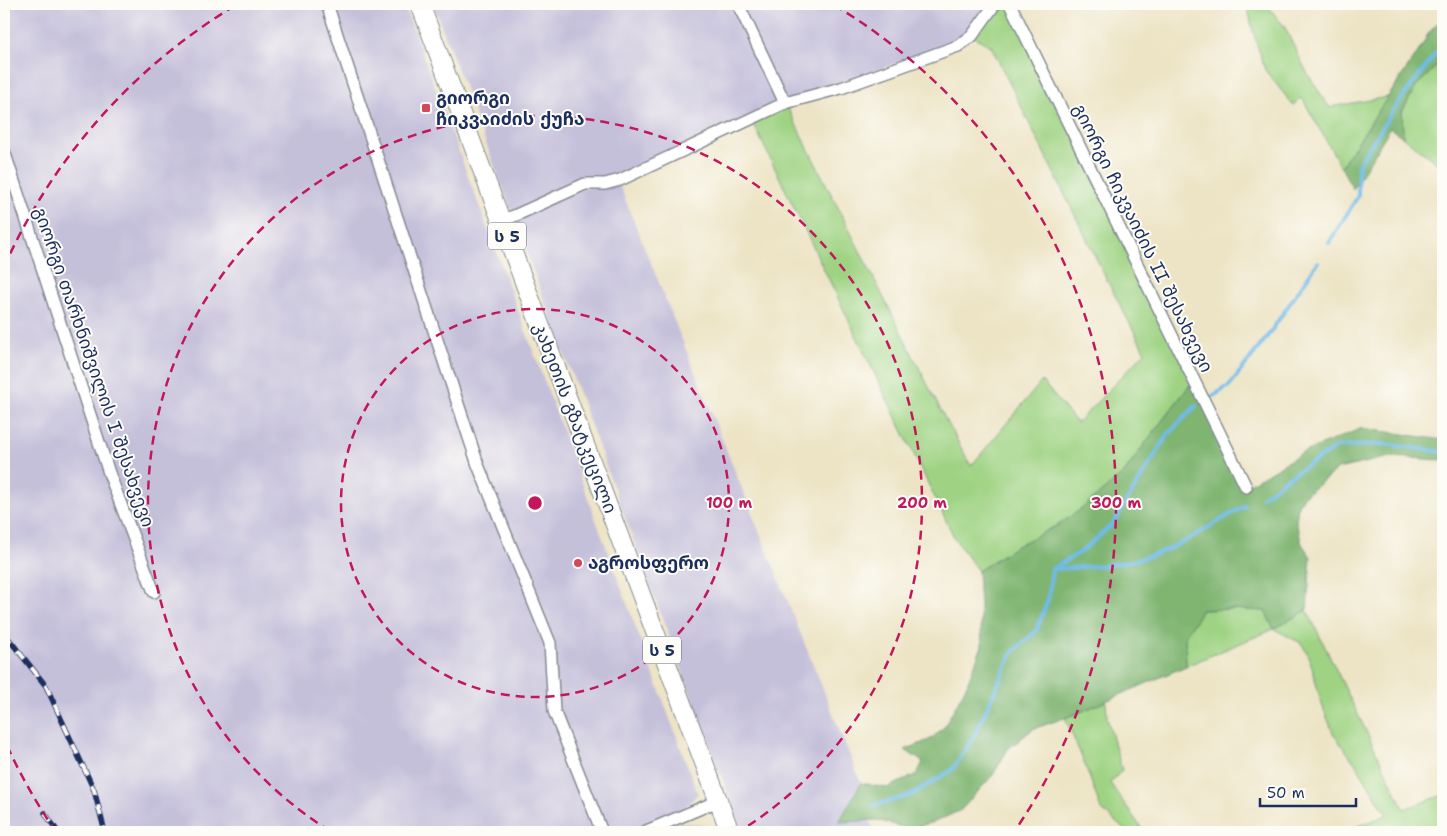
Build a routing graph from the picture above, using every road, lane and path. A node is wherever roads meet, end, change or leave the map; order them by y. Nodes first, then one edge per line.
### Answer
1 (327, 4) edge
2 (420, 4) edge
3 (738, 4) edge
4 (995, 4) edge
5 (1010, 4) edge
6 (785, 103) junction
7 (4, 151) edge
8 (501, 220) junction
9 (1246, 486) dead end
10 (154, 592) dead end
11 (718, 801) junction
12 (602, 832) edge
13 (644, 832) edge
14 (730, 832) edge

1 - 12 street
2 - 8 highway, კახეთის გზატკეცილი / ს 5
3 - 6 street
4 - 6 street
5 - 9 street, გიორგი ჩიკვაიძის II შესახვევი
6 - 8 street
7 - 10 street, გიორგი თარხნიშვილის I შესახვევი
8 - 11 highway, კახეთის გზატკეცილი / ს 5
11 - 13 street
11 - 14 highway, კახეთის გზატკეცილი / ს 5

